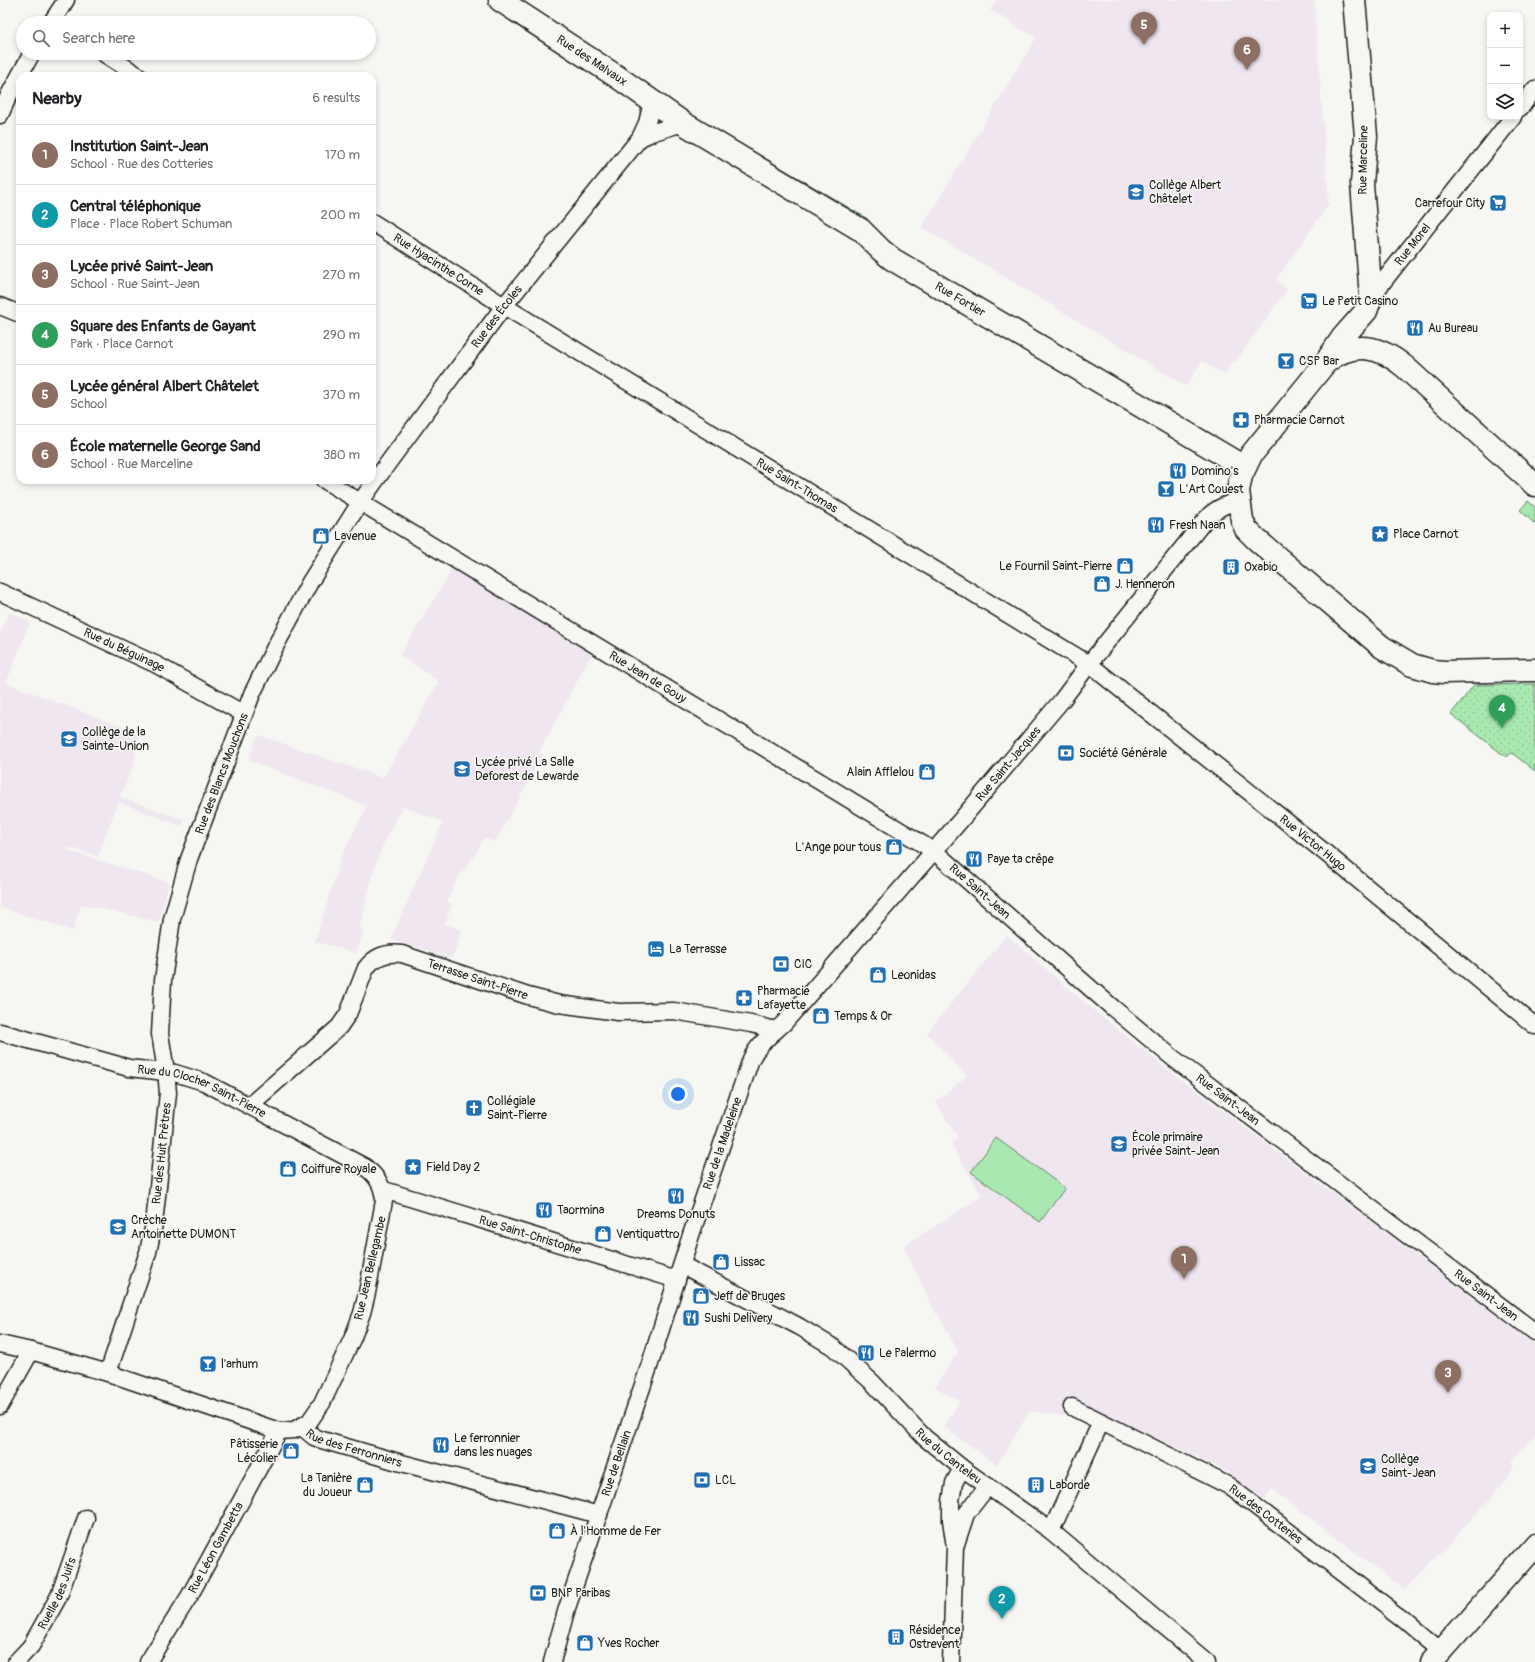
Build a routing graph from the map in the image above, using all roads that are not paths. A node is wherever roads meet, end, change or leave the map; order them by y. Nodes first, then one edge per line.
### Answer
1 (66, 0) edge
2 (500, 0) edge
3 (1354, 0) edge
4 (57, 16) edge
5 (28, 60) edge
6 (114, 60) edge
7 (22, 72) edge
8 (133, 72) edge
9 (16, 84) edge
10 (1535, 89) edge
11 (652, 102) junction
12 (1523, 104) edge
13 (0, 115) edge
14 (1511, 120) edge
15 (683, 124) junction
16 (640, 138) junction
17 (376, 225) edge
18 (1371, 297) junction
19 (0, 306) edge
20 (504, 306) junction
21 (16, 312) edge
22 (1326, 362) junction
23 (1244, 467) junction
24 (1526, 469) edge
25 (376, 482) edge
26 (331, 484) edge
27 (374, 484) edge
28 (1535, 485) edge
29 (1239, 500) junction
30 (362, 501) junction
31 (0, 592) edge
32 (1089, 664) junction
33 (1535, 670) edge
34 (244, 714) junction
35 (934, 851) junction
36 (1535, 1026) edge
37 (776, 1030) junction
38 (0, 1032) edge
39 (166, 1071) junction
40 (250, 1105) junction
41 (384, 1190) junction
42 (680, 1273) junction
43 (1535, 1332) edge
44 (0, 1344) edge
45 (31, 1351) junction
46 (108, 1373) junction
47 (0, 1406) edge
48 (1072, 1407) dead end
49 (1101, 1422) junction
50 (302, 1427) junction
51 (279, 1431) junction
52 (962, 1468) junction
53 (988, 1486) junction
54 (599, 1516) junction
55 (86, 1518) dead end
56 (1051, 1531) junction
57 (1535, 1546) edge
58 (956, 1547) junction
59 (1437, 1657) edge
60 (16, 1662) edge
61 (148, 1662) edge
62 (552, 1662) edge
63 (951, 1662) edge
64 (1206, 1662) edge

1 - 4 street
2 - 11 street, Rue des Malvaux
3 - 18 street, Rue Marceline
5 - 7 street
6 - 8 street
9 - 13 street
10 - 12 street
11 - 15 street, Rue des Malvaux
11 - 16 street, Rue des Écoles
14 - 18 street, Rue Morel
15 - 16 street, Rue des Écoles
15 - 23 street, Rue Fortier
16 - 20 street, Rue des Écoles
17 - 20 street, Rue Hyacinthe Corne
18 - 22 street
19 - 21 street
20 - 25 street, Rue des Écoles
20 - 32 street, Rue Saint-Thomas
22 - 23 street
22 - 24 street
23 - 29 street
24 - 28 street
26 - 30 street, Rue Jean de Gouy
27 - 30 street, Rue des Écoles
29 - 32 street, Rue Saint-Jacques
29 - 33 street
30 - 34 street, Rue des Blancs Mouchons
30 - 35 street, Rue Jean de Gouy
31 - 34 street, Rue du Béguinage
32 - 35 street, Rue Saint-Jacques
32 - 36 street, Rue Victor Hugo
34 - 39 street, Rue des Blancs Mouchons
35 - 37 street, Rue Saint-Jacques
35 - 43 street, Rue Saint-Jean
37 - 40 street, Terrasse Saint-Pierre
37 - 42 street, Rue de la Madeleine
38 - 39 street, Rue du Clocher Saint-Pierre
39 - 40 street, Rue du Clocher Saint-Pierre
39 - 46 street, Rue des Huit Prêtres
40 - 41 street, Rue du Clocher Saint-Pierre
41 - 42 street, Rue Saint-Christophe
41 - 50 street, Rue Jean Bellegambe
42 - 52 street, Rue du Canteleu
42 - 54 street, Rue de Bellain
44 - 45 street, Rue des Ferronniers
45 - 46 street, Rue des Ferronniers
45 - 47 street
46 - 51 street, Rue des Ferronniers
48 - 49 street, Rue des Cotteries
49 - 56 street
49 - 59 street, Rue des Cotteries
50 - 51 street, Rue des Ferronniers
50 - 54 street, Rue des Ferronniers
51 - 61 street, Rue Léon Gambetta
52 - 53 street, Rue du Canteleu
52 - 58 street
53 - 56 street, Rue du Canteleu
53 - 58 street
54 - 62 street, Rue de Bellain
55 - 60 street, Ruelle des Juifs
56 - 64 street, Rue du Canteleu
57 - 59 street
58 - 63 street

